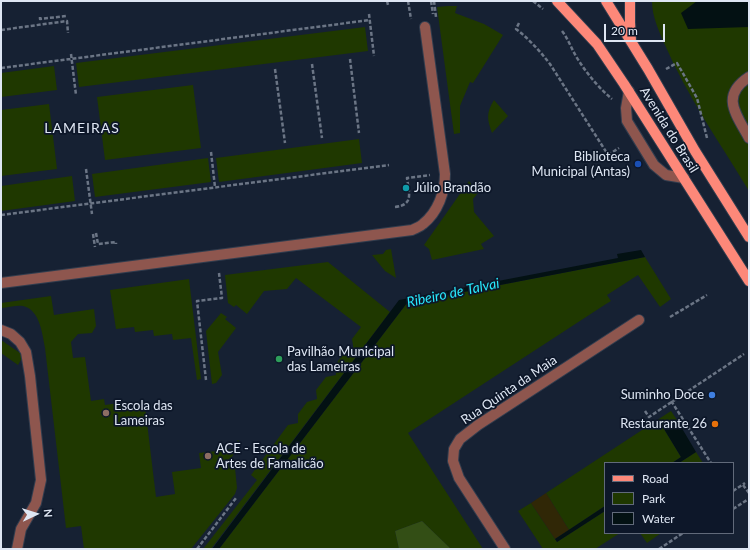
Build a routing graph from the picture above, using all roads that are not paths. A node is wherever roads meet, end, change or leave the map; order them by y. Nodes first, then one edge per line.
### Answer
1 (557, 1) edge
2 (606, 1) edge
3 (630, 1) edge
4 (425, 27) dead end
5 (632, 43) junction
6 (749, 77) edge
7 (629, 92) junction
8 (749, 138) edge
9 (684, 178) junction
10 (748, 235) edge
11 (749, 281) edge
12 (1, 283) edge
13 (639, 320) dead end
14 (1, 330) edge
15 (17, 549) edge
16 (505, 549) edge

1 - 7 main road, Avenida do Brasil
2 - 5 main road, Avenida do Brasil
3 - 5 main road
4 - 12 street
5 - 10 main road, Avenida do Brasil
6 - 8 street
7 - 9 main road, Avenida do Brasil
7 - 9 street
9 - 11 main road, Avenida do Brasil
13 - 16 street, Rua Quinta da Maia
14 - 15 street

